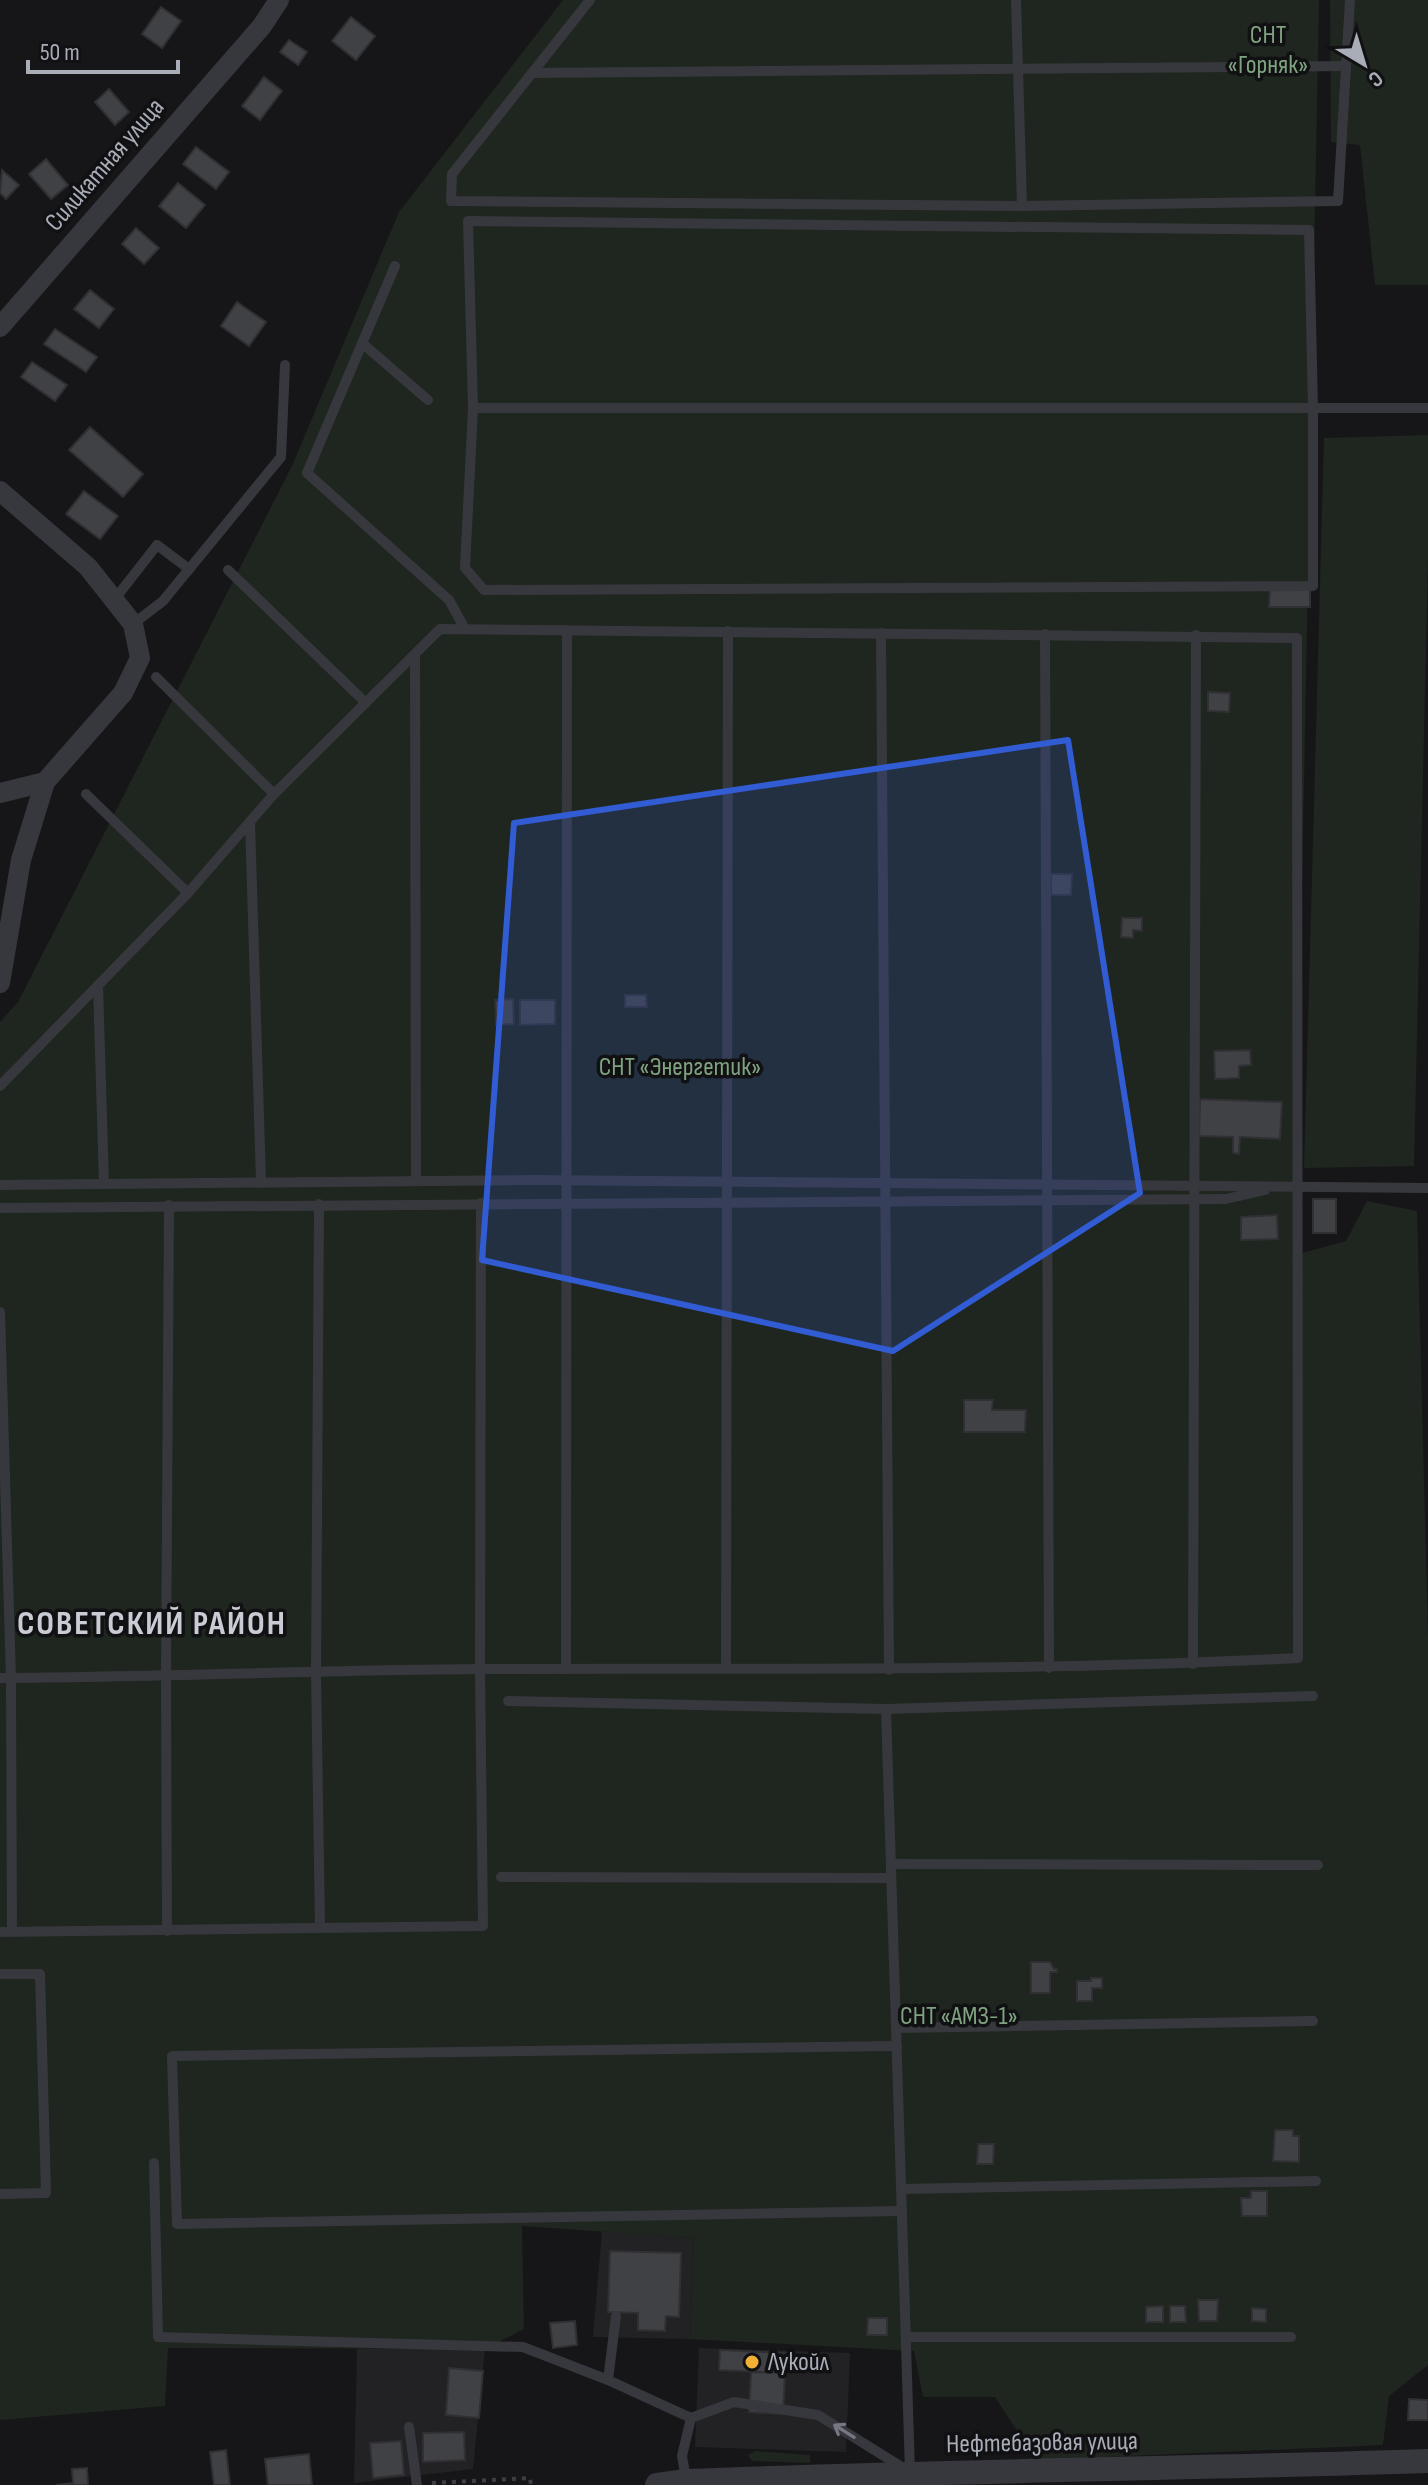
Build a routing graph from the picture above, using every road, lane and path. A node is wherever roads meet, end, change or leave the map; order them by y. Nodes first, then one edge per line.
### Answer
1 (279, 0) edge
2 (590, 0) edge
3 (1016, 0) edge
4 (1350, 0) edge
5 (1346, 66) junction
6 (1018, 70) junction
7 (532, 73) junction
8 (1022, 206) junction
9 (395, 266) dead end
10 (0, 327) edge
11 (362, 343) junction
12 (285, 365) dead end
13 (428, 400) dead end
14 (473, 408) junction
15 (1428, 408) edge
16 (1313, 409) junction
17 (0, 491) edge
18 (189, 569) junction
19 (228, 570) dead end
20 (114, 600) junction
21 (133, 624) junction
22 (465, 629) junction
23 (567, 630) junction
24 (728, 631) junction
25 (881, 633) junction
26 (1045, 634) junction
27 (1196, 635) junction
28 (415, 654) junction
29 (156, 677) dead end
30 (366, 703) junction
31 (45, 782) junction
32 (0, 793) edge
33 (86, 794) dead end
34 (274, 794) junction
35 (250, 822) junction
36 (188, 893) junction
37 (0, 983) edge
38 (98, 985) junction
39 (0, 1086) edge
40 (567, 1180) junction
41 (416, 1181) junction
42 (726, 1181) junction
43 (261, 1182) junction
44 (885, 1182) junction
45 (104, 1184) junction
46 (1047, 1184) junction
47 (0, 1185) edge
48 (1194, 1185) junction
49 (1279, 1186) junction
50 (1299, 1186) junction
51 (1428, 1188) edge
52 (1194, 1199) junction
53 (1047, 1200) junction
54 (885, 1201) junction
55 (726, 1202) junction
56 (481, 1203) junction
57 (567, 1203) junction
58 (319, 1204) junction
59 (169, 1205) junction
60 (0, 1208) edge
61 (0, 1312) edge
62 (1193, 1664) junction
63 (726, 1668) junction
64 (1049, 1668) junction
65 (480, 1669) junction
66 (566, 1669) junction
67 (889, 1670) junction
68 (316, 1673) junction
69 (166, 1677) junction
70 (6, 1678) edge
71 (1313, 1696) dead end
72 (508, 1701) dead end
73 (886, 1709) junction
74 (891, 1864) junction
75 (1318, 1865) dead end
76 (501, 1877) dead end
77 (891, 1878) junction
78 (320, 1927) junction
79 (167, 1931) junction
80 (0, 1932) edge
81 (12, 1932) junction
82 (0, 1974) edge
83 (1313, 2021) dead end
84 (896, 2028) junction
85 (897, 2046) junction
86 (154, 2163) dead end
87 (1316, 2181) dead end
88 (902, 2189) junction
89 (0, 2194) edge
90 (902, 2211) junction
91 (616, 2316) dead end
92 (906, 2337) junction
93 (1291, 2337) dead end
94 (608, 2380) junction
95 (691, 2418) junction
96 (409, 2427) dead end
97 (1428, 2461) edge
98 (910, 2472) junction
99 (1183, 2477) edge
100 (686, 2481) junction
101 (417, 2485) edge
102 (531, 2485) edge
103 (657, 2485) edge

1 - 10 street, Силикатная улица
2 - 7 lane
3 - 6 lane
4 - 5 lane
5 - 6 lane
5 - 8 lane
6 - 7 lane
6 - 8 lane
7 - 8 lane
9 - 11 lane
11 - 13 lane
11 - 22 lane
12 - 18 lane
14 - 16 lane
14 - 16 lane
14 - 16 lane
15 - 16 lane
17 - 20 street
18 - 20 lane
18 - 21 lane
19 - 30 lane
20 - 21 street
21 - 31 street
22 - 23 lane
22 - 28 lane
23 - 24 lane
23 - 40 lane
24 - 25 lane
24 - 42 lane
25 - 26 lane
25 - 44 lane
26 - 27 lane
26 - 46 lane
27 - 48 lane
27 - 50 lane
28 - 30 lane
28 - 41 lane
29 - 34 lane
30 - 34 lane
31 - 32 street
31 - 37 street
33 - 36 lane
34 - 35 lane
35 - 36 lane
35 - 43 lane
36 - 38 lane
38 - 39 lane
38 - 45 lane
40 - 41 lane
40 - 42 lane
40 - 57 lane
41 - 43 lane
42 - 44 lane
42 - 55 lane
43 - 45 lane
44 - 46 lane
44 - 54 lane
45 - 47 lane
46 - 48 lane
46 - 53 lane
48 - 49 lane
48 - 52 lane
49 - 50 lane
49 - 52 lane
50 - 51 lane
50 - 62 lane
52 - 53 lane
52 - 62 lane
53 - 54 lane
53 - 64 lane
54 - 55 lane
54 - 67 lane
55 - 57 lane
55 - 63 lane
56 - 57 lane
56 - 58 lane
56 - 65 lane
57 - 66 lane
58 - 59 lane
58 - 68 lane
59 - 60 lane
59 - 69 lane
61 - 70 lane
62 - 64 lane
63 - 66 lane
63 - 67 lane
64 - 67 lane
65 - 66 lane
65 - 68 lane
65 - 78 lane
68 - 69 lane
68 - 78 lane
69 - 70 lane
69 - 79 lane
70 - 81 lane
71 - 73 lane
72 - 73 lane
73 - 74 lane
74 - 75 lane
74 - 77 lane
76 - 77 lane
77 - 84 lane
78 - 79 lane
79 - 81 lane
80 - 81 lane
82 - 89 lane
83 - 84 lane
84 - 85 lane
85 - 88 lane
85 - 90 lane
86 - 94 lane
87 - 88 lane
88 - 90 lane
90 - 92 lane
91 - 94 lane
92 - 93 lane
92 - 98 lane
94 - 95 lane
98 -> 95 lane
95 - 100 lane
96 - 101 lane
97 - 99 street, Нефтебазовая улица
98 - 99 street, Нефтебазовая улица
98 - 100 street, Нефтебазовая улица
100 - 103 street, Нефтебазовая улица
101 - 102 path

